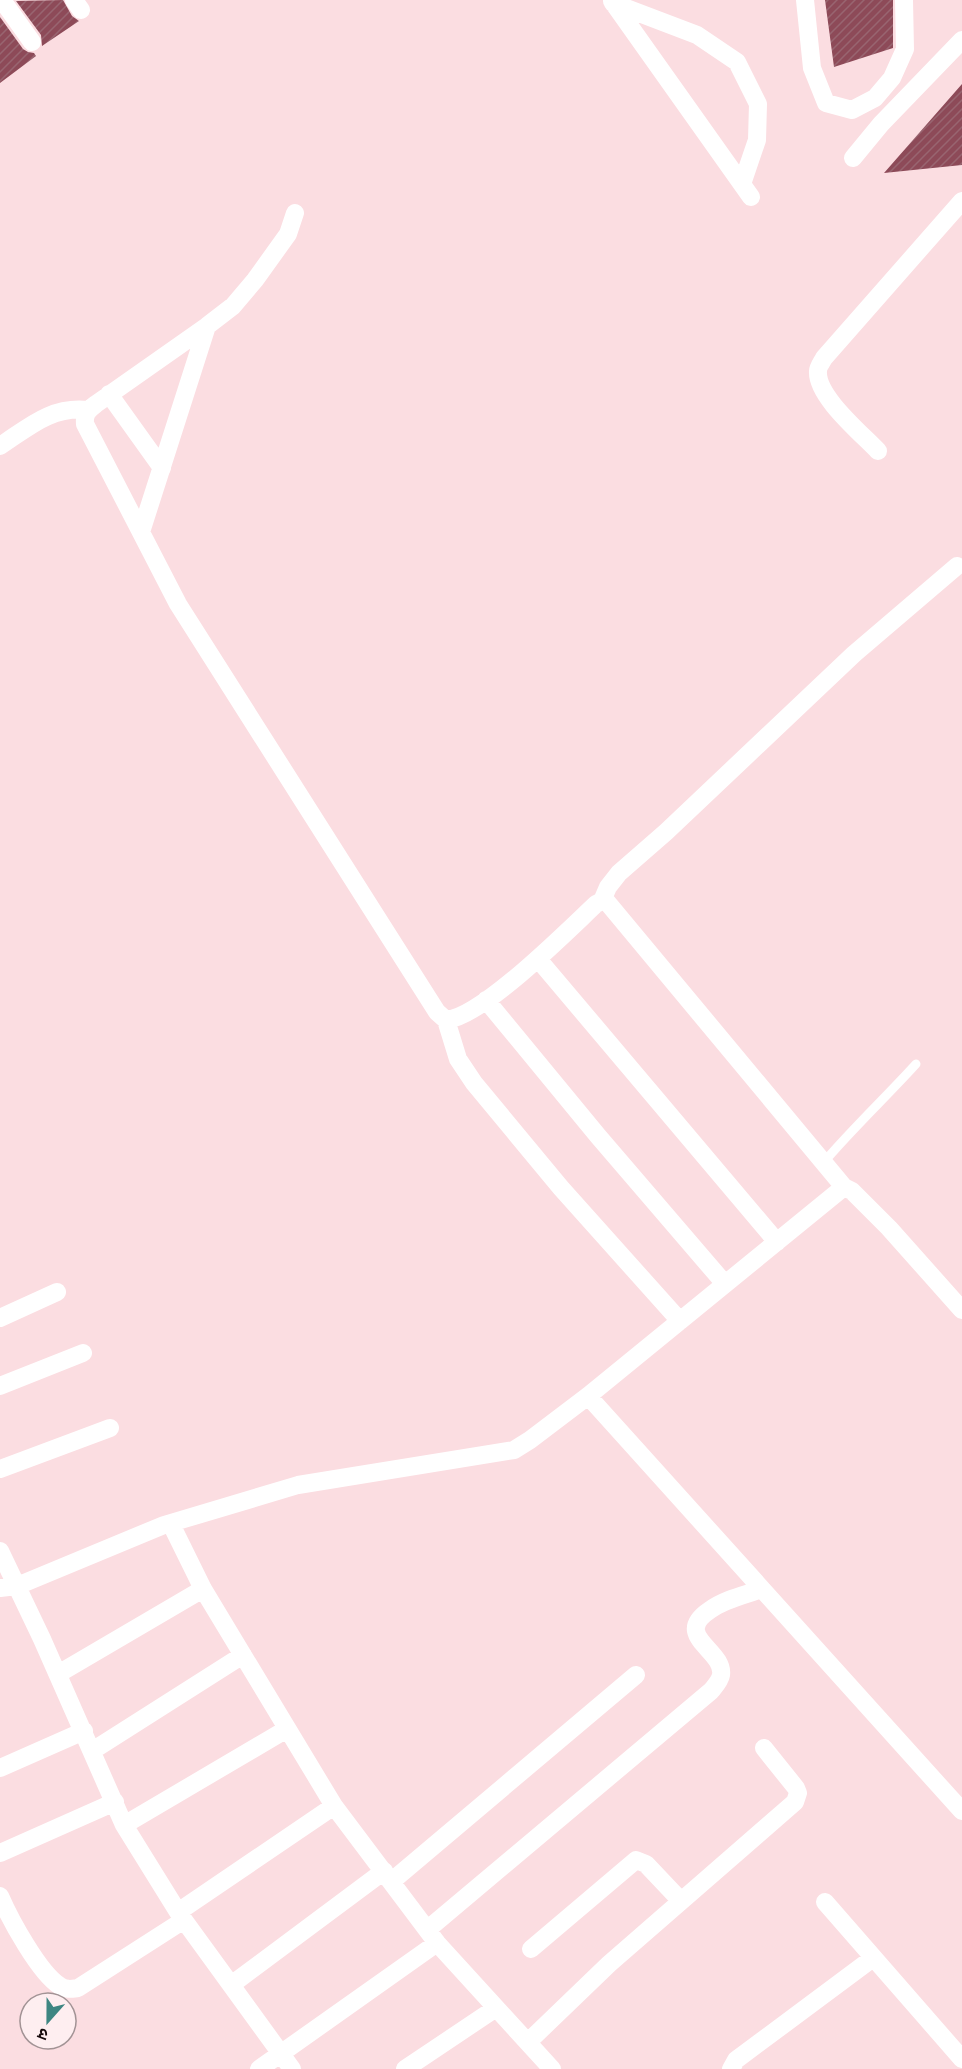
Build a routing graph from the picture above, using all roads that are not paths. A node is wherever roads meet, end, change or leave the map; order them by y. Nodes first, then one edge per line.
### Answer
1 (2, 0) edge
2 (805, 0) edge
3 (904, 0) edge
4 (611, 1) edge
5 (962, 40) edge
6 (32, 42) dead end
7 (853, 158) dead end
8 (962, 201) edge
9 (295, 213) dead end
10 (207, 326) junction
11 (110, 394) junction
12 (88, 410) junction
13 (0, 446) edge
14 (878, 451) dead end
15 (162, 468) junction
16 (141, 532) junction
17 (957, 566) dead end
18 (602, 901) junction
19 (538, 959) junction
20 (486, 1000) junction
21 (446, 1020) junction
22 (916, 1064) dead end
23 (824, 1162) junction
24 (844, 1187) junction
25 (777, 1242) junction
26 (725, 1284) junction
27 (57, 1292) dead end
28 (962, 1310) edge
29 (0, 1317) edge
30 (680, 1321) junction
31 (83, 1353) dead end
32 (0, 1386) edge
33 (588, 1396) junction
34 (110, 1428) dead end
35 (0, 1469) edge
36 (171, 1524) junction
37 (0, 1551) edge
38 (9, 1587) edge
39 (203, 1589) junction
40 (762, 1589) junction
41 (243, 1655) junction
42 (58, 1674) junction
43 (636, 1675) dead end
44 (287, 1729) junction
45 (84, 1731) junction
46 (764, 1748) dead end
47 (92, 1751) junction
48 (0, 1768) edge
49 (115, 1802) junction
50 (334, 1806) junction
51 (962, 1811) edge
52 (124, 1825) junction
53 (0, 1853) edge
54 (388, 1876) junction
55 (0, 1896) edge
56 (681, 1901) junction
57 (825, 1902) dead end
58 (181, 1916) junction
59 (432, 1936) junction
60 (531, 1949) dead end
61 (873, 1958) junction
62 (231, 1985) junction
63 (496, 2008) junction
64 (528, 2042) junction
65 (281, 2052) junction
66 (962, 2059) edge
67 (548, 2068) edge
68 (259, 2069) edge
69 (292, 2069) edge
70 (405, 2069) edge
71 (730, 2069) edge

1 - 6 street
2 - 3 street
4 - 4 street
5 - 7 street
8 - 14 street
9 - 10 street
10 - 11 street
10 - 15 street
11 - 12 street
11 - 15 street
12 - 13 street
12 - 16 street
15 - 16 street
16 - 21 street
17 - 18 street
18 - 19 street
18 - 23 street
19 - 20 street
19 - 25 street
20 - 21 street
20 - 26 street
21 - 30 street
22 - 23 lane
23 - 24 street
24 - 25 street
24 - 28 street
25 - 26 street
26 - 30 street
27 - 29 street
30 - 33 street
31 - 32 street
33 - 36 street
33 - 40 street
34 - 35 street
36 - 38 street
36 - 39 street
37 - 38 street
38 - 42 street
39 - 41 street
39 - 42 street
40 - 51 street
40 - 59 street
41 - 44 street
41 - 47 street
42 - 45 street
43 - 54 street
44 - 50 street
44 - 52 street
45 - 47 street
45 - 48 street
46 - 56 street
47 - 49 street
49 - 52 street
49 - 53 street
50 - 54 street
50 - 58 street
52 - 58 street
54 - 59 street
54 - 62 street
55 - 58 street
56 - 60 street
56 - 64 street
57 - 61 street
58 - 62 street
59 - 63 street
59 - 65 street
61 - 66 street
61 - 71 street
62 - 65 street
63 - 64 street
63 - 70 street
64 - 67 street
65 - 68 street
65 - 69 street

